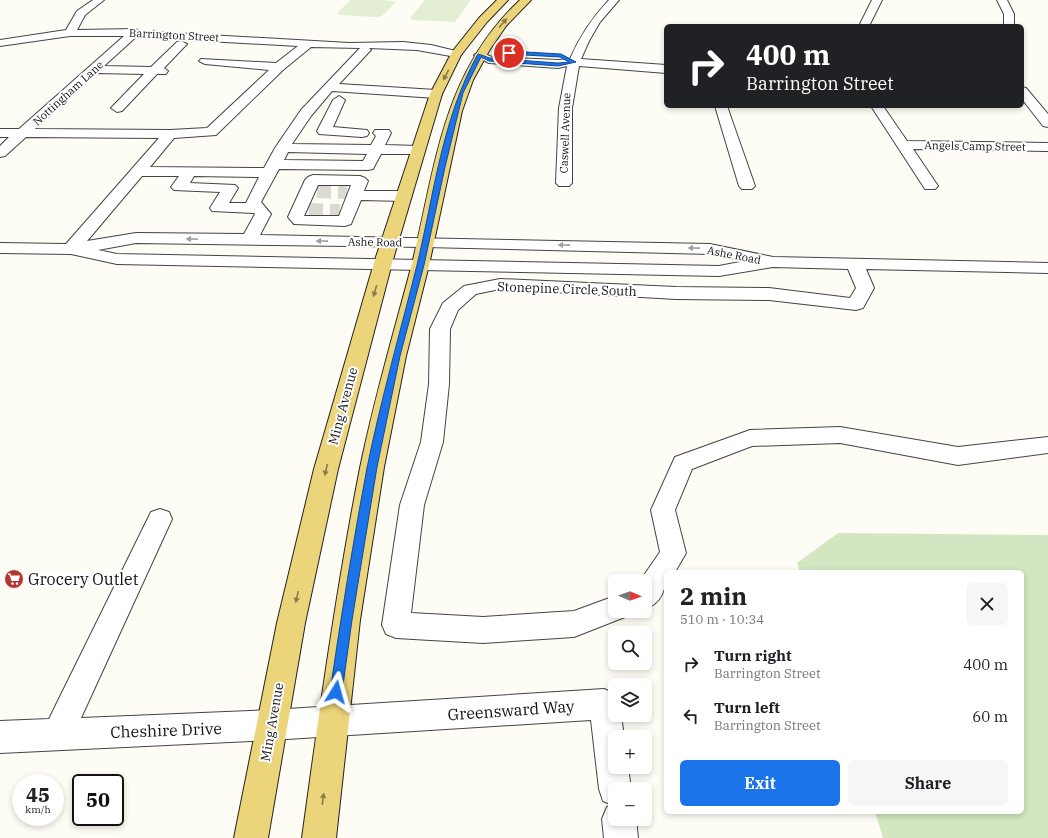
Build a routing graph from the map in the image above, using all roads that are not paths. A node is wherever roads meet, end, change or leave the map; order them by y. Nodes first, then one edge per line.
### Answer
1 (99, 0) edge
2 (503, 0) edge
3 (526, 0) edge
4 (614, 0) edge
5 (877, 0) edge
6 (1002, 0) edge
7 (865, 24) edge
8 (1009, 24) edge
9 (479, 25) junction
10 (136, 32) junction
11 (70, 33) junction
12 (0, 43) edge
13 (181, 44) dead end
14 (308, 44) junction
15 (349, 46) junction
16 (365, 50) junction
17 (456, 54) junction
18 (480, 55) junction
19 (205, 61) dead end
20 (574, 62) junction
21 (279, 67) junction
22 (94, 69) junction
23 (664, 69) edge
24 (154, 70) junction
25 (174, 71) dead end
26 (340, 76) junction
27 (329, 87) junction
28 (392, 91) junction
29 (461, 93) junction
30 (1024, 93) edge
31 (436, 94) junction
32 (319, 99) junction
33 (339, 100) junction
34 (117, 108) dead end
35 (721, 108) edge
36 (878, 108) edge
37 (1048, 123) edge
38 (362, 132) dead end
39 (0, 133) edge
40 (23, 133) junction
41 (380, 133) dead end
42 (170, 134) junction
43 (902, 145) junction
44 (282, 148) junction
45 (1048, 148) edge
46 (376, 149) junction
47 (418, 150) junction
48 (0, 153) edge
49 (271, 169) junction
50 (138, 171) junction
51 (190, 172) junction
52 (564, 183) dead end
53 (747, 186) dead end
54 (930, 186) dead end
55 (353, 193) junction
56 (404, 196) junction
57 (301, 212) junction
58 (258, 216) junction
59 (249, 240) junction
60 (390, 242) junction
61 (425, 242) junction
62 (0, 248) edge
63 (72, 249) junction
64 (773, 262) junction
65 (383, 263) junction
66 (855, 264) junction
67 (420, 265) junction
68 (1048, 268) edge
69 (1048, 445) edge
70 (160, 519) dead end
71 (652, 586) edge
72 (608, 611) edge
73 (332, 721) junction
74 (271, 725) junction
75 (58, 734) junction
76 (0, 737) edge
77 (614, 782) edge
78 (620, 826) edge
79 (251, 838) edge
80 (319, 838) edge
81 (621, 838) edge

1 - 11 street
2 - 9 main road, Ming Avenue
18 -> 3 main road
4 - 20 street, Caswell Avenue
5 - 7 street
6 - 8 street
9 - 17 main road, Ming Avenue
9 - 18 main road
10 - 11 street, Barrington Street
10 - 14 street, Barrington Street
10 - 22 street, Nottingham Lane
11 - 12 street, Barrington Street
13 - 24 street
14 - 15 street, Barrington Street
14 - 21 street
15 - 16 street, Barrington Street
15 - 17 street, Barrington Street
16 - 17 street, Barrington Street
16 - 26 street
17 - 29 main road
17 -> 31 main road, Ming Avenue
18 - 20 street
18 - 29 main road
19 - 21 street
20 - 23 street
20 - 52 street, Caswell Avenue
21 - 42 street
22 - 24 street
22 - 40 street, Nottingham Lane
24 - 25 street
24 - 34 street
26 - 27 street
26 - 28 street
27 - 28 street
27 - 32 street
28 - 31 street
28 - 33 street
29 - 61 main road
30 - 37 street
31 - 47 main road, Ming Avenue
32 - 33 street
32 - 44 street
33 - 38 street
35 - 53 street
36 - 43 street
39 - 40 street
40 - 42 street
40 - 48 street, Nottingham Lane
41 - 46 street
42 - 50 street
43 - 45 street, Angels Camp Street
43 - 54 street
44 - 46 street
44 - 49 street
46 - 47 street
46 - 49 street
47 - 56 main road, Ming Avenue
49 - 51 street
49 - 58 street
50 - 51 street
50 - 63 street
51 - 58 street
55 - 56 street
55 - 57 street
55 - 57 street
56 - 60 main road, Ming Avenue
57 - 58 street
58 - 59 street
60 -> 59 street, Ashe Road
59 -> 63 street, Ashe Road
60 - 61 street, Ashe Road
60 - 65 main road, Ming Avenue
64 -> 61 street, Ashe Road
61 - 67 main road
62 - 63 street, Ashe Road
63 - 65 street, Ashe Road
64 - 66 street, Ashe Road
64 - 67 street, Ashe Road
65 - 67 street, Ashe Road
65 -> 74 main road, Ming Avenue
66 - 68 street, Ashe Road
66 - 72 street, Stonepine Circle South
67 - 73 main road
69 - 71 street
70 - 75 street
73 - 74 street, Cheshire Drive
73 - 77 street, Greensward Way
80 -> 73 main road
74 - 75 street, Cheshire Drive
74 - 79 main road, Ming Avenue
75 - 76 street, Cheshire Drive
78 - 81 street

